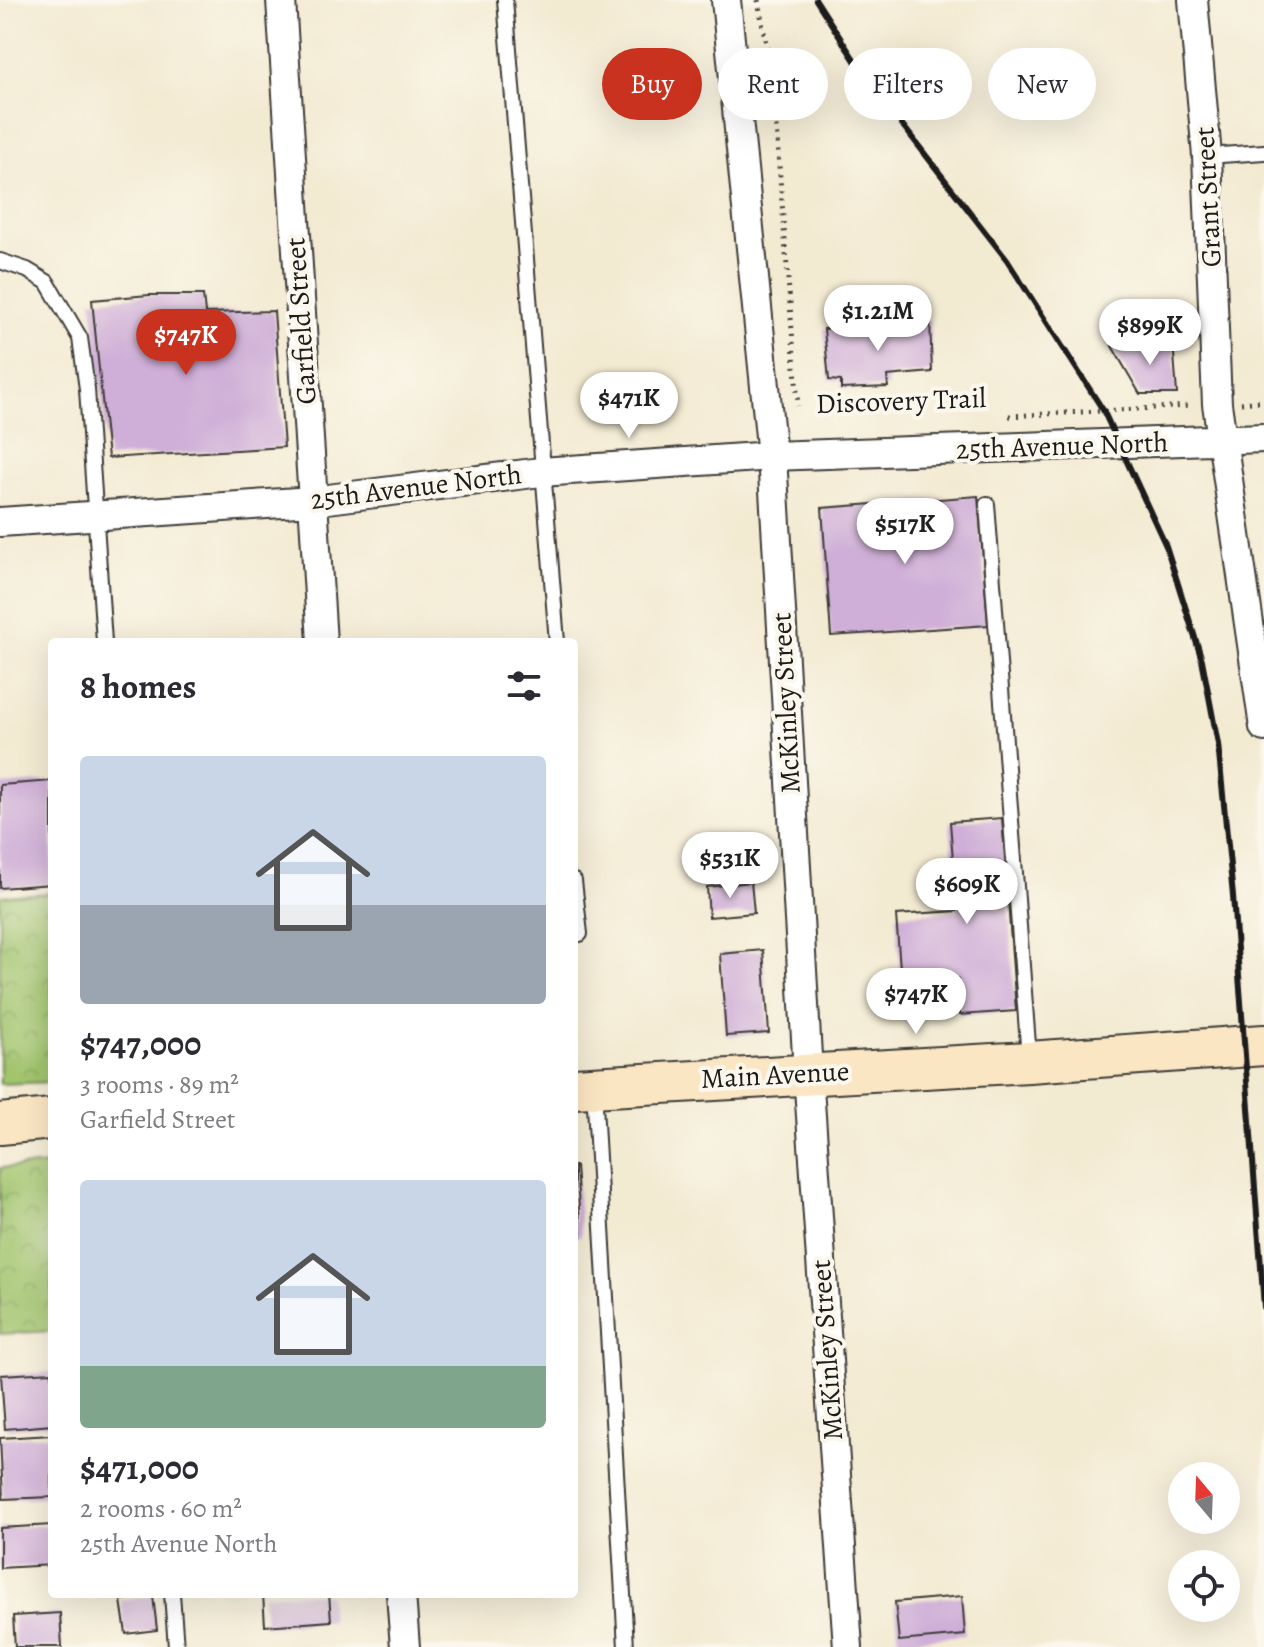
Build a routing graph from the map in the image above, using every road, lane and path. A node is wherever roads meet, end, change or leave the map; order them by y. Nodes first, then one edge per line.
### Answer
1 (281, 0) edge
2 (505, 0) edge
3 (726, 0) edge
4 (758, 0) edge
5 (1193, 0) edge
6 (1264, 152) edge
7 (1207, 156) junction
8 (0, 261) edge
9 (1264, 401) edge
10 (1244, 403) dead end
11 (1190, 406) dead end
12 (798, 408) dead end
13 (995, 417) dead end
14 (1264, 438) edge
15 (1221, 441) junction
16 (772, 456) junction
17 (541, 472) junction
18 (312, 501) junction
19 (987, 504) dead end
20 (95, 516) junction
21 (0, 522) edge
22 (104, 638) edge
23 (322, 638) edge
24 (557, 638) edge
25 (1264, 727) edge
26 (578, 916) edge
27 (580, 934) dead end
28 (1264, 1045) edge
29 (1029, 1062) junction
30 (808, 1073) junction
31 (584, 1087) edge
32 (48, 1119) edge
33 (0, 1124) edge
34 (172, 1598) edge
35 (401, 1598) edge
36 (176, 1647) edge
37 (405, 1647) edge
38 (626, 1647) edge
39 (848, 1647) edge

1 - 18 street, Garfield Street
2 - 17 lane
3 - 16 street, McKinley Street
4 - 12 path, Discovery Trail
5 - 7 street, Grant Street
6 - 7 lane
7 - 15 street, Grant Street
8 - 20 lane
9 - 10 path
11 - 13 path, Discovery Trail
14 - 15 street, 25th Avenue North
15 - 16 street, 25th Avenue North
15 - 25 street, Grant Street
16 - 17 street, 25th Avenue North
16 - 30 street, McKinley Street
17 - 18 street, 25th Avenue North
17 - 24 lane
18 - 20 street, 25th Avenue North
18 - 23 street, Garfield Street
19 - 29 lane
20 - 21 street, 25th Avenue North
20 - 22 lane
26 - 27 lane
28 - 29 street, Main Avenue
29 - 30 street, Main Avenue
30 - 31 street, Main Avenue
30 - 39 street, McKinley Street
31 - 38 lane
32 - 33 street
34 - 36 lane
35 - 37 street

